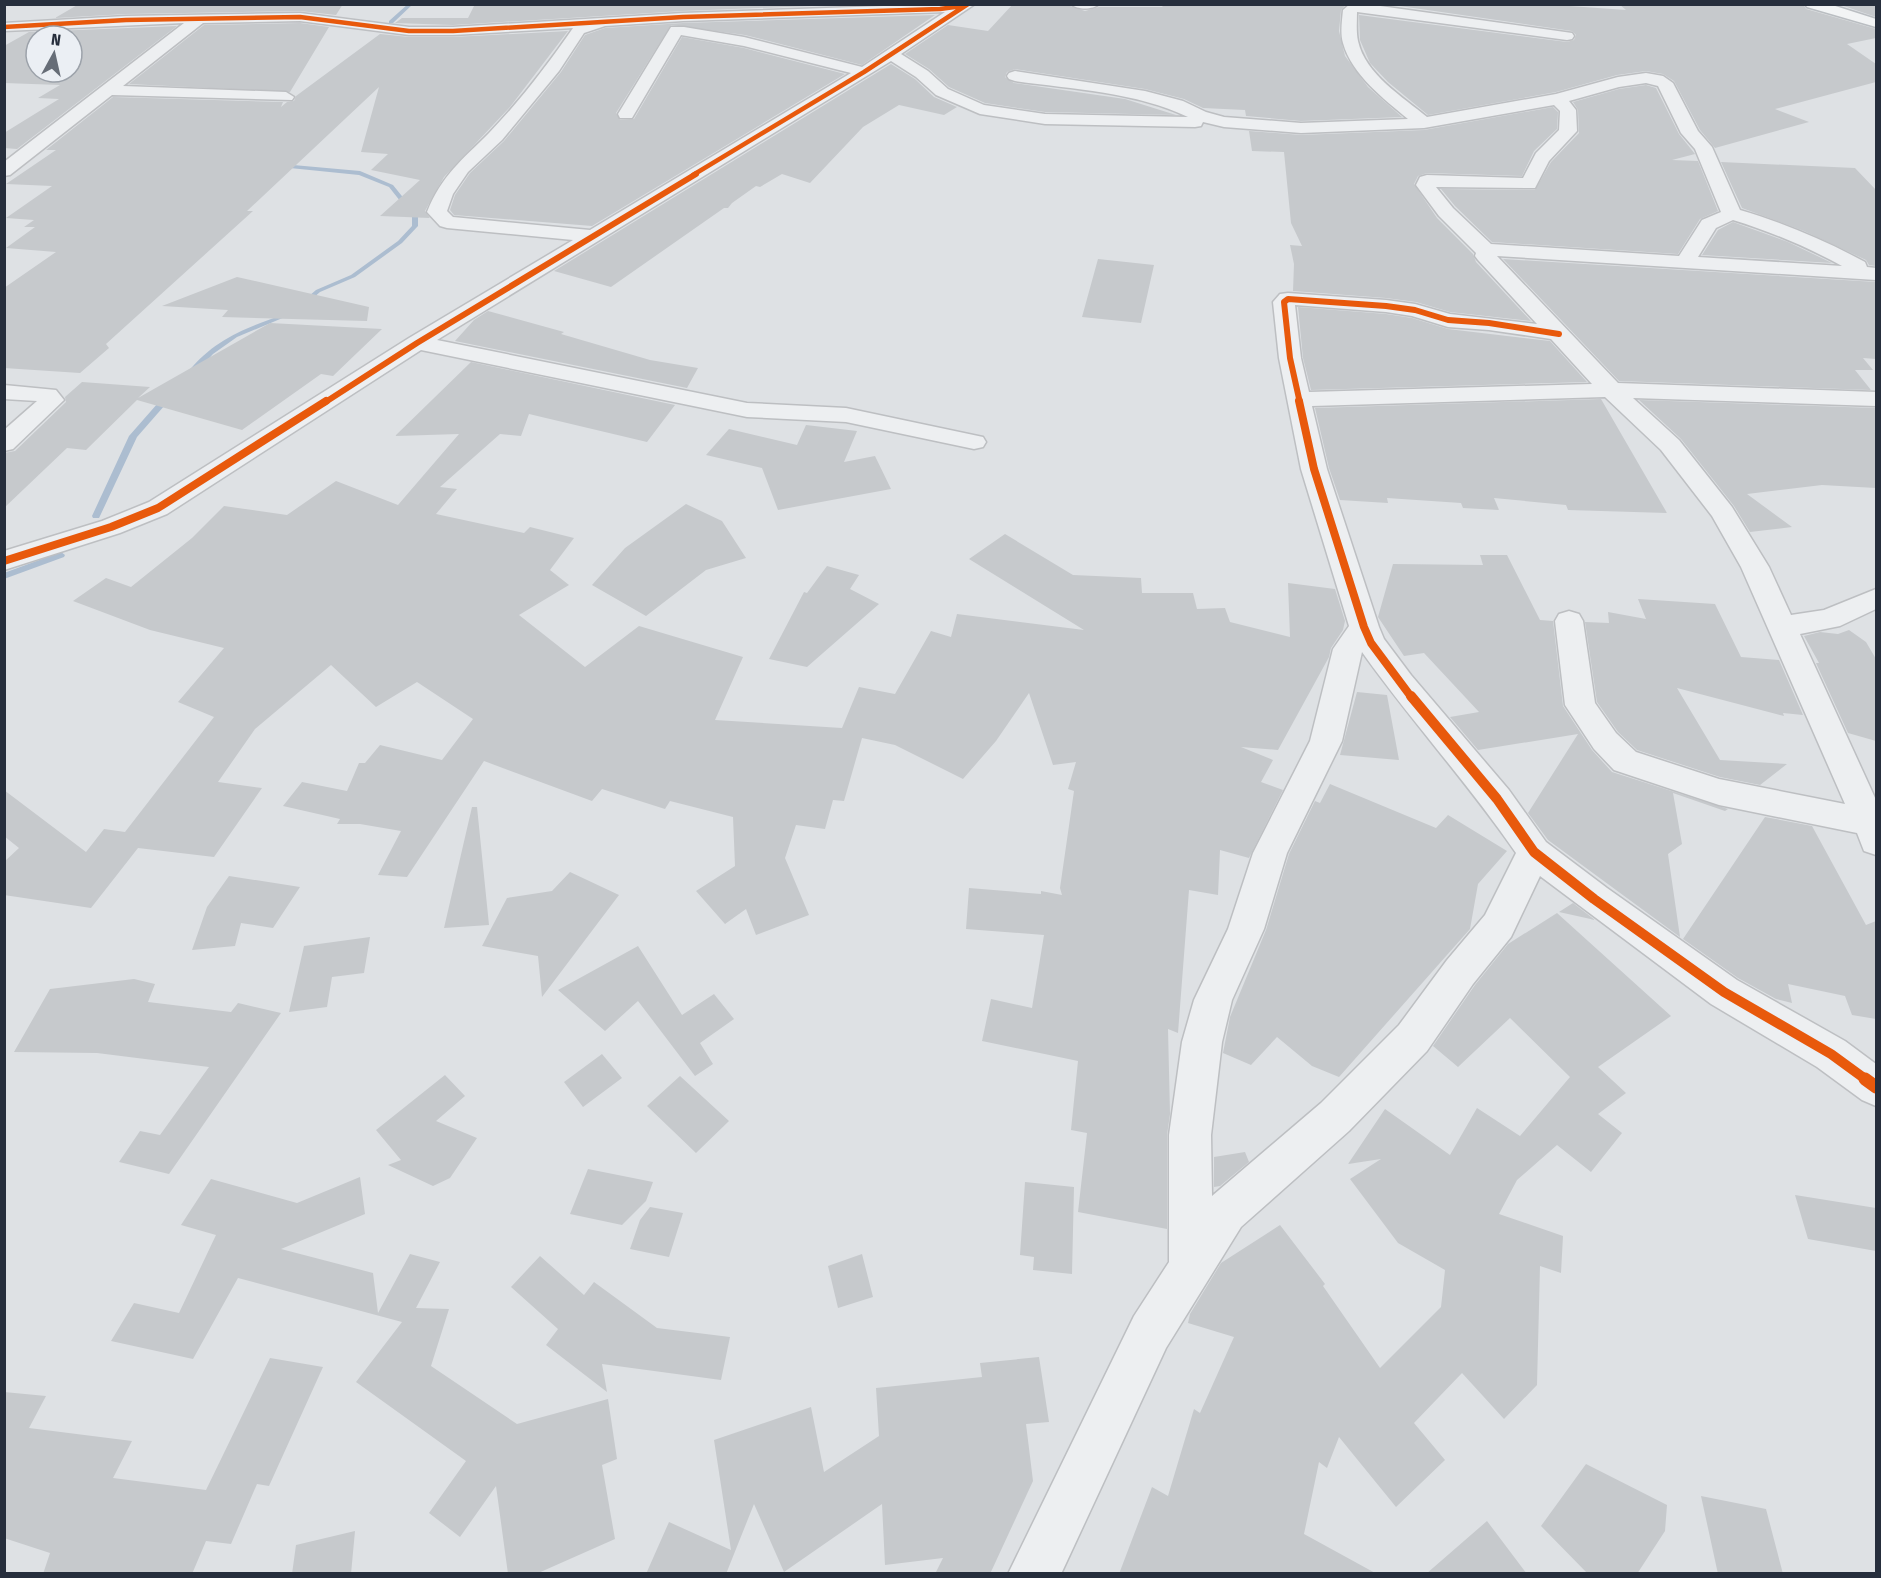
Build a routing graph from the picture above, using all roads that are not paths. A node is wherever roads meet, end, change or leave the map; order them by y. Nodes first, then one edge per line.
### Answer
1 (149, 4) edge
2 (612, 4) edge
3 (969, 4) edge
4 (1078, 4) edge
5 (1092, 4) edge
6 (1812, 4) edge
7 (1381, 7) edge
8 (20, 10) dead end
9 (682, 17) edge
10 (200, 18) junction
11 (4, 20) edge
12 (126, 20) junction
13 (600, 22) junction
14 (1876, 23) edge
15 (4, 27) edge
16 (1567, 36) dead end
17 (892, 55) junction
18 (864, 72) junction
19 (1015, 76) dead end
20 (109, 90) junction
21 (286, 97) dead end
22 (1558, 99) junction
23 (626, 114) dead end
24 (1254, 123) junction
25 (1424, 123) junction
26 (4, 171) edge
27 (1732, 214) junction
28 (592, 236) junction
29 (1486, 252) junction
30 (1686, 260) junction
31 (1873, 272) edge
32 (1559, 334) junction
33 (417, 343) junction
34 (1611, 390) junction
35 (4, 392) edge
36 (1300, 399) junction
37 (1876, 399) edge
38 (974, 442) dead end
39 (4, 444) edge
40 (4, 561) edge
41 (1876, 598) edge
42 (1569, 621) dead end
43 (1364, 627) junction
44 (1781, 627) junction
45 (1874, 829) edge
46 (1534, 852) junction
47 (1876, 1087) edge
48 (1191, 1268) junction
49 (1034, 1574) edge

1 - 12 street
2 - 13 street
3 - 9 street
3 - 17 street
4 - 5 street
6 - 14 main road
7 - 16 street
7 - 25 street
8 - 11 street
9 - 13 street
9 - 18 street
9 - 23 street
10 - 12 street
10 - 13 street
10 - 20 street
12 - 15 street
13 - 28 street
17 - 18 street
17 - 24 street
18 - 28 street
19 - 24 street
20 - 21 street
20 - 26 street
22 - 25 street
22 - 27 street
22 - 29 street
24 - 25 street
27 - 30 street
27 - 31 street
28 - 33 street
29 - 30 street
29 - 32 street
30 - 31 street
32 - 34 street
32 - 36 street
33 - 38 street
33 - 40 street
34 - 36 street
34 - 37 street
34 - 44 street
35 - 39 street
36 - 43 street
41 - 44 street
42 - 45 street
43 - 46 street
43 - 48 street
44 - 45 street
46 - 47 street
46 - 48 street
48 - 49 street

